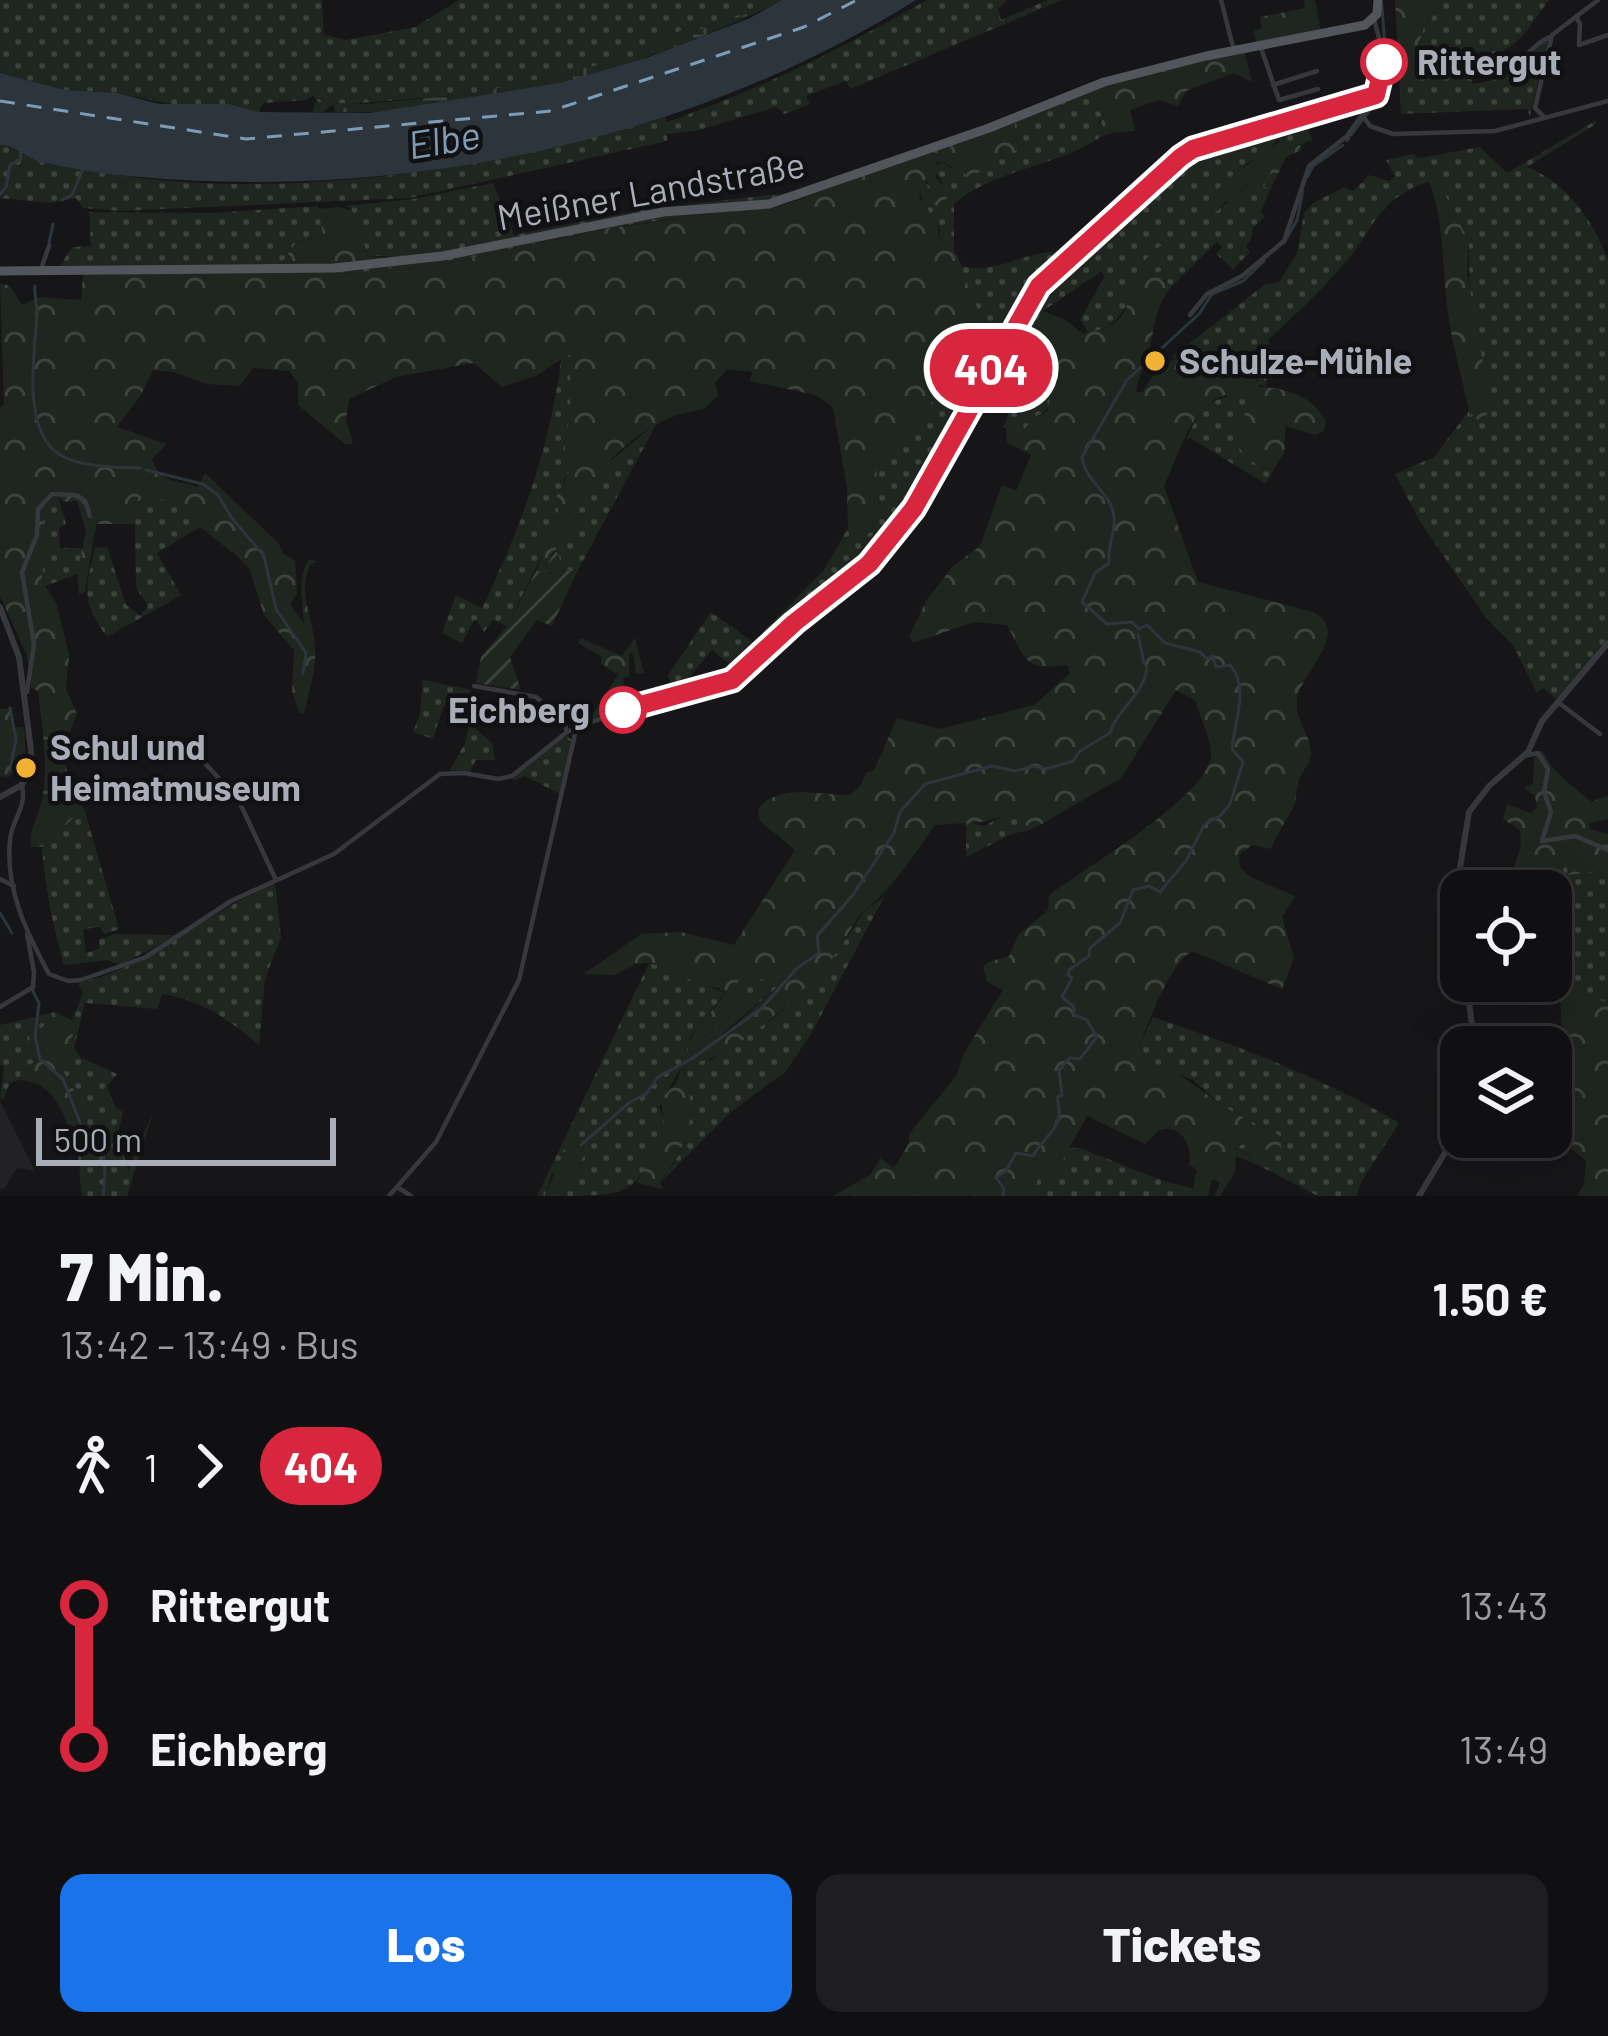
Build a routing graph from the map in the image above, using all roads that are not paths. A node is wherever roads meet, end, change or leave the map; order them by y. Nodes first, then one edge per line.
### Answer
1 (1222, 0) edge
2 (1378, 0) edge
3 (1598, 0) edge
4 (1576, 16) junction
5 (1374, 19) junction
6 (1608, 35) edge
7 (1551, 37) junction
8 (1260, 46) junction
9 (1234, 50) junction
10 (1317, 71) dead end
11 (1499, 77) dead end
12 (1273, 85) junction
13 (1318, 89) dead end
14 (1376, 95) junction
15 (1352, 101) junction
16 (1608, 101) edge
17 (1535, 108) junction
18 (1362, 118) junction
19 (1545, 118) junction
20 (1528, 123) junction
21 (49, 246) dead end
22 (0, 271) edge
23 (40, 272) junction
24 (1190, 315) dead end
25 (90, 516) dead end
26 (0, 607) edge
27 (1608, 643) edge
28 (474, 686) dead end
29 (27, 692) junction
30 (1561, 699) junction
31 (576, 730) junction
32 (567, 732) junction
33 (1600, 734) dead end
34 (188, 745) dead end
35 (1532, 749) junction
36 (22, 785) junction
37 (0, 797) edge
38 (1608, 850) edge
39 (1459, 870) edge
40 (0, 879) edge
41 (280, 879) junction
42 (14, 886) junction
43 (27, 934) junction
44 (0, 1007) edge
45 (1442, 1158) edge
46 (397, 1187) junction
47 (389, 1196) edge
48 (411, 1196) edge
49 (1419, 1196) edge

1 - 9 street
2 - 5 main road
3 - 4 street
4 - 6 street
4 - 7 street
5 - 8 main road, Meißner Landstraße
5 - 14 street
7 - 11 street
7 - 17 street
8 - 9 main road, Meißner Landstraße
8 - 12 street
9 - 23 main road, Meißner Landstraße
10 - 12 street
12 - 13 street
14 - 15 street
14 - 18 street
15 - 18 street
15 - 31 street
16 - 19 street
17 - 19 street
17 - 20 street
18 - 20 street
18 - 24 street
19 - 20 street
21 - 23 street
22 - 23 main road, Meißner Landstraße
25 - 29 street
26 - 29 street
27 - 30 street
28 - 32 street
29 - 36 street
30 - 33 street
30 - 35 street
31 - 32 street
31 - 46 street
32 - 41 street
34 - 41 street
35 - 38 street
35 - 39 street
36 - 37 street
36 - 42 street
40 - 42 street
41 - 43 street
42 - 43 street
43 - 44 street
45 - 49 street
46 - 47 street
46 - 48 street

